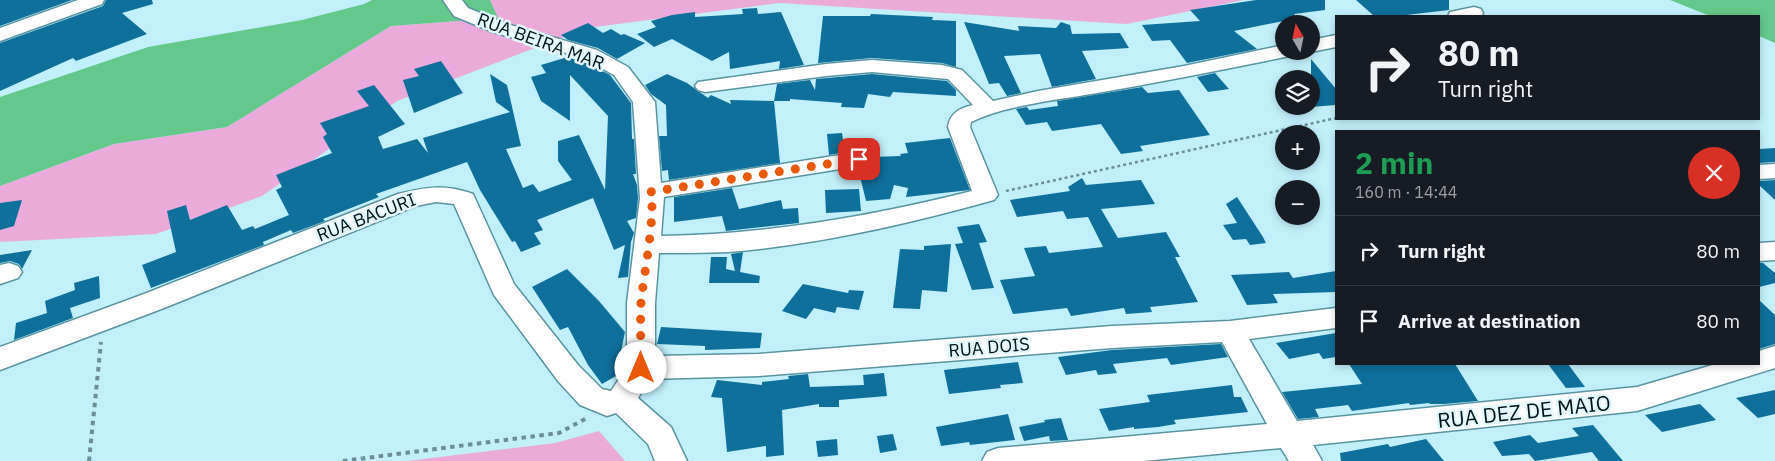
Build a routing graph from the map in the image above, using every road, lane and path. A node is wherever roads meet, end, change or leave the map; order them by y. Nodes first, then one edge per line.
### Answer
1 (95, 0) edge
2 (452, 0) edge
3 (6, 29) edge
4 (1335, 41) edge
5 (1320, 44) edge
6 (1275, 53) edge
7 (705, 86) dead end
8 (988, 108) junction
9 (1335, 118) edge
10 (859, 159) dead end
11 (1775, 171) edge
12 (1760, 172) edge
13 (650, 192) junction
14 (986, 195) junction
15 (648, 245) junction
16 (1775, 251) edge
17 (1760, 252) edge
18 (1335, 318) edge
19 (104, 320) junction
20 (1230, 331) junction
21 (1775, 357) edge
22 (0, 359) edge
23 (1760, 362) edge
24 (1750, 365) edge
25 (641, 368) junction
26 (621, 400) junction
27 (1289, 435) junction
28 (89, 461) edge
29 (343, 461) edge
30 (670, 461) edge
31 (998, 461) edge
32 (1306, 461) edge

1 - 3 street
2 - 13 street, RUA BEIRA MAR
4 - 5 street
6 - 8 street
7 - 8 street
8 - 14 street
9 - 14 path
10 - 13 street
11 - 12 street
13 - 15 street, RUA BEIRA MAR
14 - 15 street
15 - 25 street, RUA BEIRA MAR
16 - 17 street
18 - 20 street, RUA DOIS
19 - 22 street, RUA BACURI
19 - 26 street, RUA BACURI
19 - 28 path
20 - 25 street, RUA DOIS
20 - 27 street
21 - 23 street
24 - 27 street, RUA DEZ DE MAIO
25 - 26 street
26 - 29 path
26 - 30 street
27 - 31 street, RUA DEZ DE MAIO
27 - 32 street

